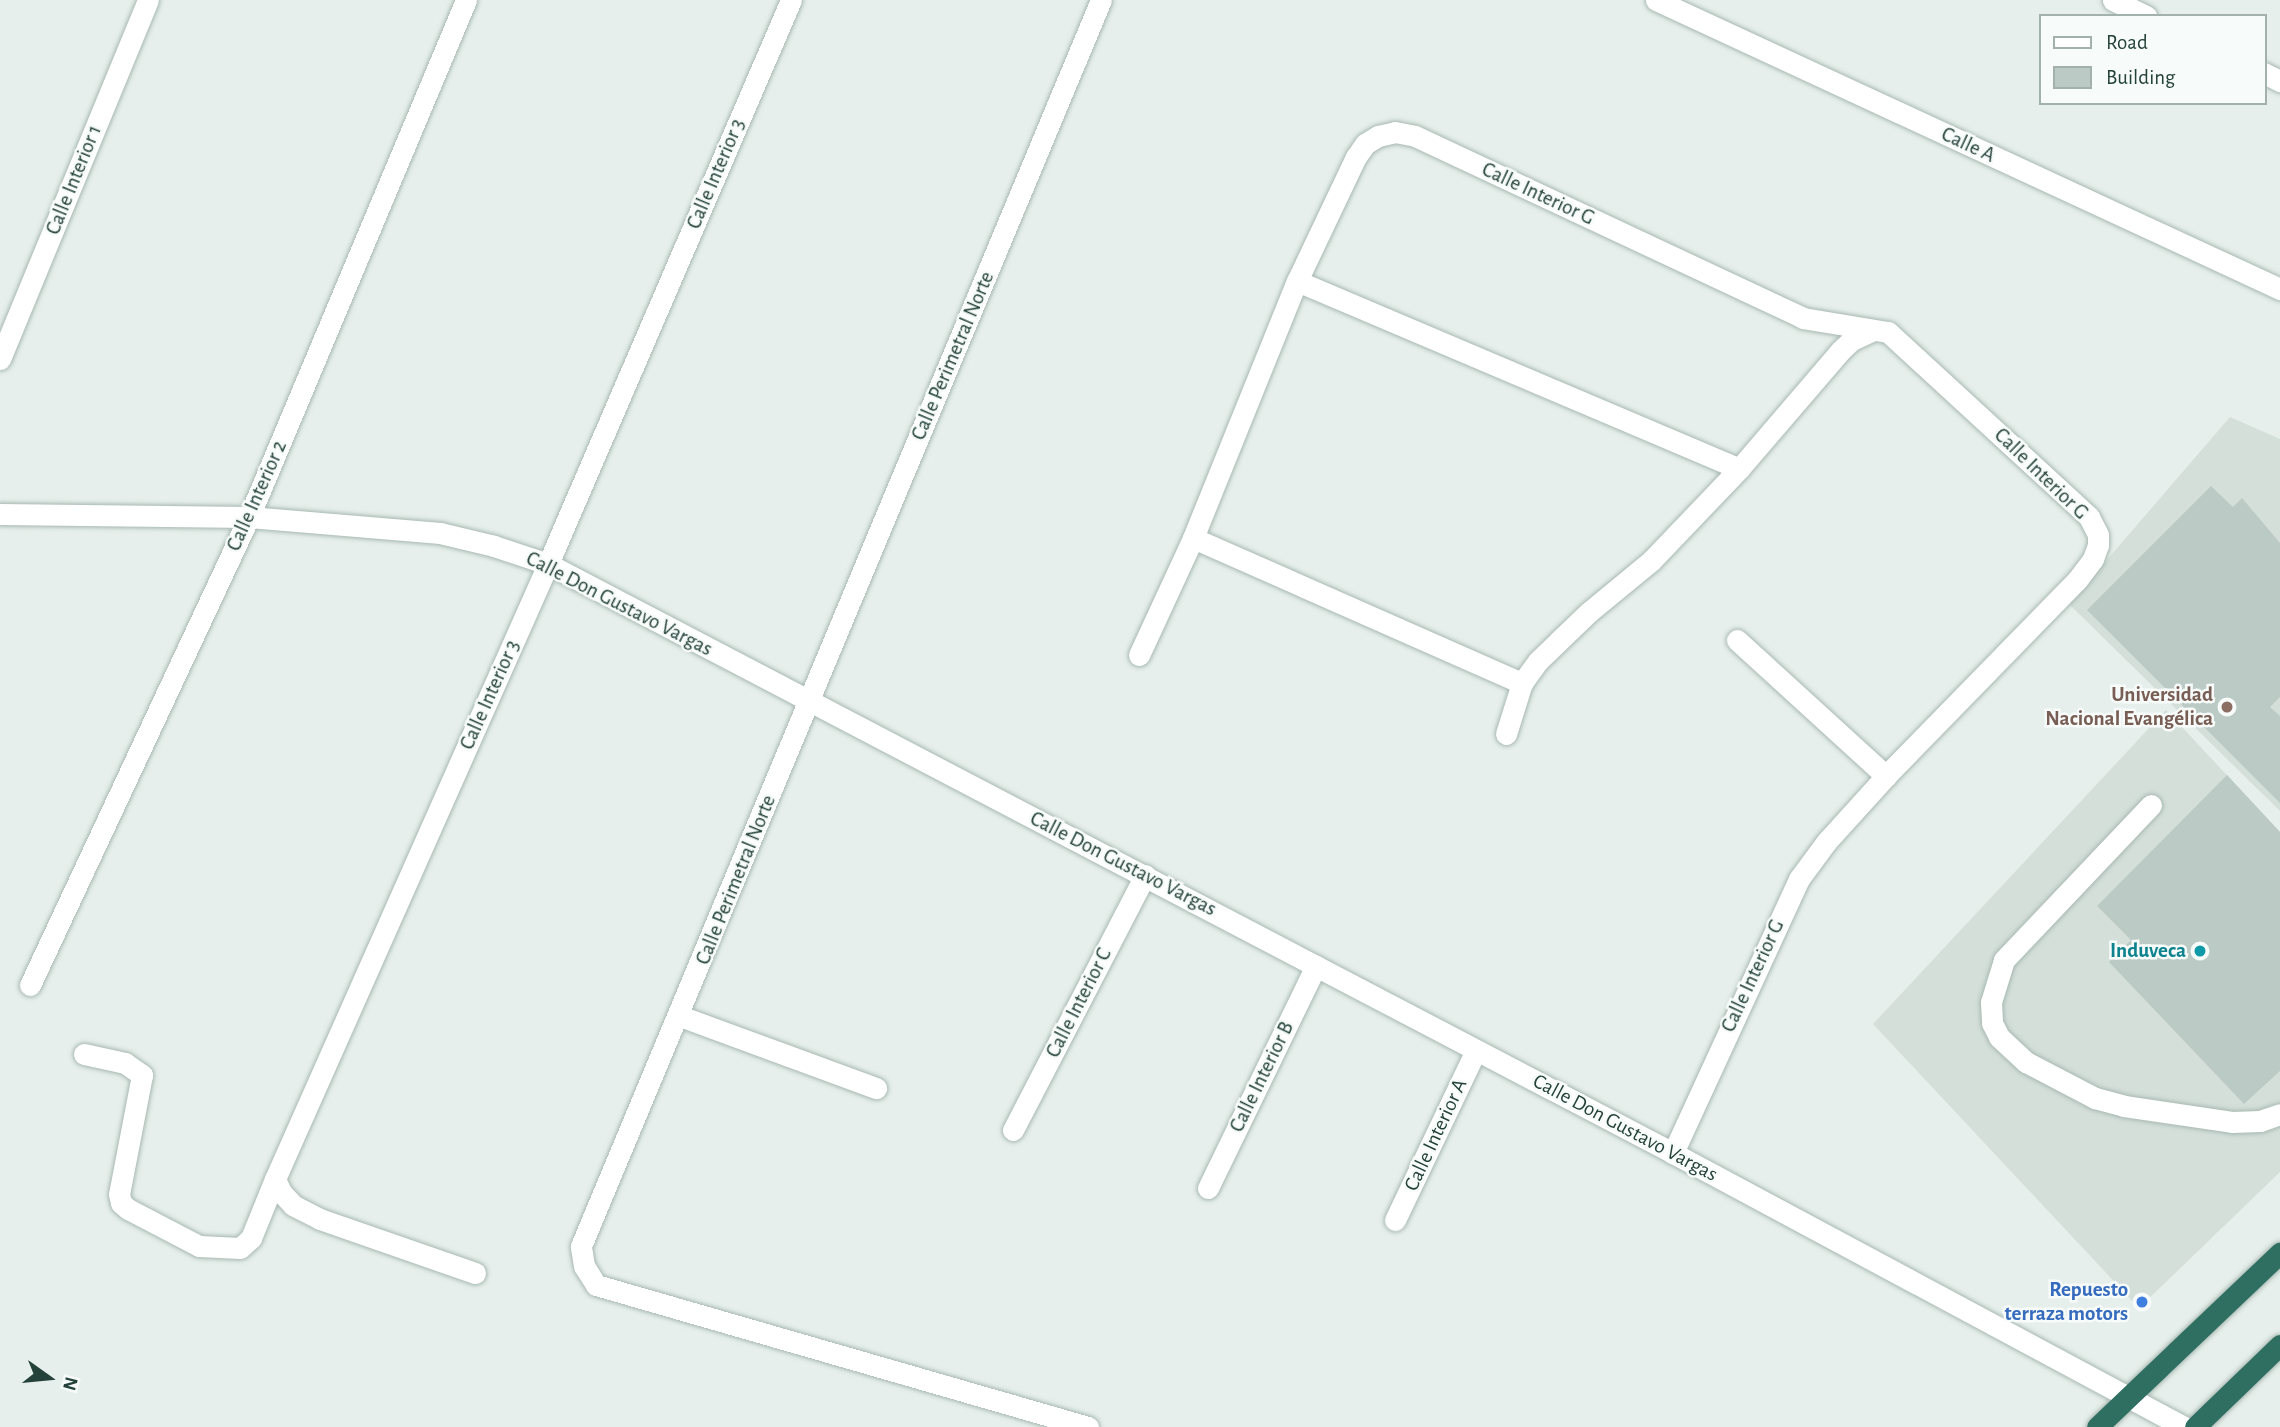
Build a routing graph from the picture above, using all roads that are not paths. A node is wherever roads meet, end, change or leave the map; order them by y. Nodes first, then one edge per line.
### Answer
1 (148, 0) edge
2 (466, 0) edge
3 (791, 0) edge
4 (1101, 0) edge
5 (1656, 0) edge
6 (2113, 0) edge
7 (2142, 14) edge
8 (1297, 281) junction
9 (2280, 289) edge
10 (1872, 330) junction
11 (0, 359) edge
12 (1739, 469) junction
13 (0, 514) edge
14 (249, 517) junction
15 (1193, 538) junction
16 (548, 564) junction
17 (1737, 640) dead end
18 (1139, 655) dead end
19 (1522, 683) junction
20 (809, 702) junction
21 (1506, 734) dead end
22 (1886, 776) junction
23 (2151, 805) dead end
24 (1145, 875) junction
25 (1317, 966) junction
26 (30, 985) dead end
27 (680, 1016) junction
28 (1476, 1050) junction
29 (84, 1054) dead end
30 (876, 1088) dead end
31 (2280, 1114) edge
32 (1013, 1130) dead end
33 (1673, 1153) junction
34 (275, 1179) junction
35 (1208, 1188) dead end
36 (1395, 1220) dead end
37 (2280, 1253) edge
38 (475, 1273) dead end
39 (2280, 1345) edge
40 (2128, 1397) junction
41 (1088, 1427) edge
42 (2097, 1427) edge
43 (2185, 1427) edge
44 (2194, 1427) edge

1 - 11 street, Calle Interior 1
2 - 14 street, Calle Interior 2
3 - 16 street, Calle Interior 3
4 - 20 street, Calle Perimetral Norte
5 - 9 street, Calle A
6 - 7 street
8 - 10 street, Calle Interior G
8 - 12 street
8 - 15 street
10 - 12 street
10 - 22 street, Calle Interior G
12 - 19 street
13 - 14 street, Calle Don Gustavo Vargas
14 - 16 street, Calle Don Gustavo Vargas
14 - 26 street, Calle Interior 2
15 - 18 street
15 - 19 street
16 - 20 street, Calle Don Gustavo Vargas
16 - 34 street, Calle Interior 3
17 - 22 street
19 - 21 street
20 - 24 street, Calle Don Gustavo Vargas
20 - 27 street, Calle Perimetral Norte
22 - 33 street, Calle Interior G
23 - 31 street
24 - 25 street, Calle Don Gustavo Vargas
24 - 32 street, Calle Interior C
25 - 28 street, Calle Don Gustavo Vargas
25 - 35 street, Calle Interior B
27 - 30 street
27 - 41 street, Calle Perimetral Norte
28 - 33 street, Calle Don Gustavo Vargas
28 - 36 street, Calle Interior A
29 - 34 street, Calle Interior 3
33 - 40 street, Calle Don Gustavo Vargas
34 - 38 street
37 - 40 highway
39 - 44 highway
40 - 42 highway
40 - 43 street, Calle Don Gustavo Vargas

